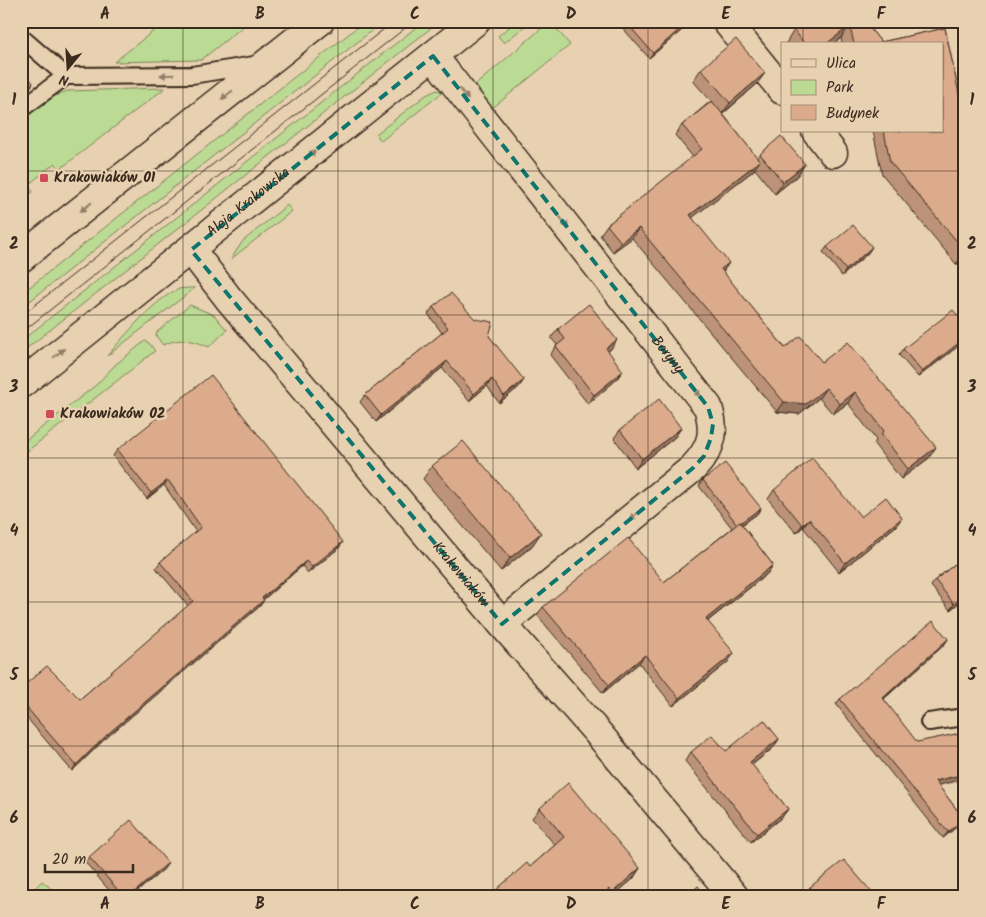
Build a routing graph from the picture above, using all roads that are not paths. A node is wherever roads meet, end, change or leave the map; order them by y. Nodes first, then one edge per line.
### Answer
1 (320, 21) edge
2 (476, 21) edge
3 (726, 21) edge
4 (21, 37) edge
5 (433, 56) junction
6 (267, 63) junction
7 (66, 76) junction
8 (781, 89) edge
9 (21, 109) edge
10 (817, 132) edge
11 (833, 153) dead end
12 (191, 250) junction
13 (21, 258) edge
14 (21, 384) edge
15 (502, 624) junction
16 (965, 717) edge
17 (929, 722) dead end
18 (734, 896) edge

1 - 6 street
2 - 5 street, Aleja Krakowska
3 - 8 street
4 - 7 lane
12 -> 5 street, Aleja Krakowska
5 -> 15 street, Boryny
6 -> 7 lane
6 -> 13 street
7 - 9 lane
10 - 11 street
14 -> 12 street, Aleja Krakowska
12 - 15 street, Krakowiaków
15 - 18 street, Krakowiaków
16 - 17 lane

